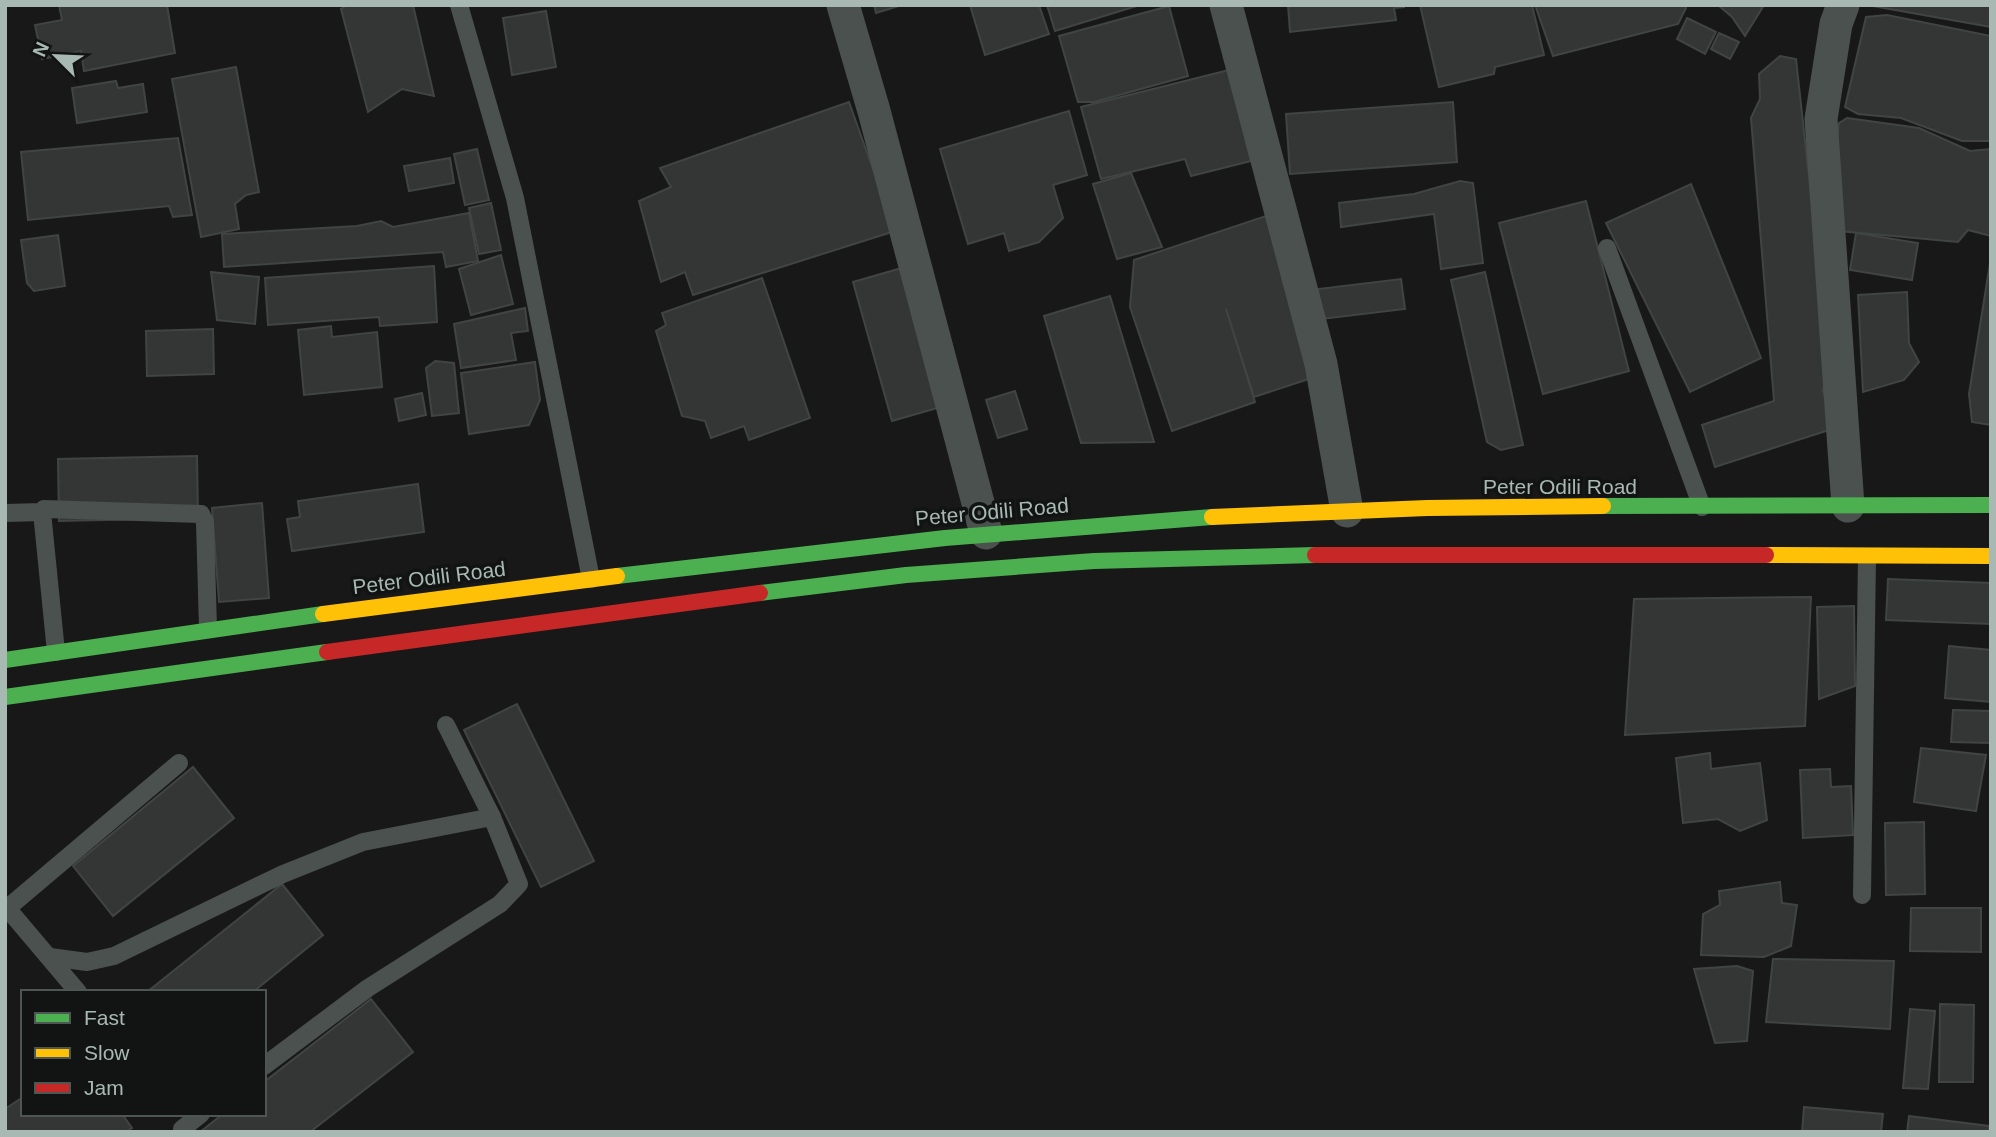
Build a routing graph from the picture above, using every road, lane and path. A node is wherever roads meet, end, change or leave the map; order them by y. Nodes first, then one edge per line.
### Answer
1 (459, 5) edge
2 (842, 5) edge
3 (1226, 5) edge
4 (1843, 5) edge
5 (1606, 248) dead end
6 (1991, 505) edge
7 (1848, 506) junction
8 (1702, 507) junction
9 (1347, 511) junction
10 (42, 512) junction
11 (5, 513) edge
12 (986, 533) junction
13 (1991, 556) edge
14 (1867, 558) junction
15 (591, 579) junction
16 (208, 629) junction
17 (56, 652) junction
18 (5, 660) edge
19 (5, 696) edge
20 (446, 724) dead end
21 (179, 762) dead end
22 (492, 817) junction
23 (1862, 895) dead end
24 (6, 909) edge
25 (50, 957) junction
26 (76, 990) edge
27 (266, 1064) edge
28 (197, 1116) edge
29 (179, 1125) edge

1 - 15 lane
2 - 12 street
3 - 9 street
4 - 7 street
5 - 8 lane
6 - 7 main road, Peter Odili Road
7 - 8 main road, Peter Odili Road
8 - 9 main road, Peter Odili Road
9 - 12 main road, Peter Odili Road
10 - 11 lane
10 - 16 lane
10 - 17 lane
12 - 15 main road, Peter Odili Road
13 - 14 main road
14 - 19 main road
14 - 23 lane
15 - 16 main road, Peter Odili Road
16 - 17 main road, Peter Odili Road
17 - 18 main road, Peter Odili Road
20 - 22 lane
21 - 24 lane
22 - 25 lane
22 - 27 lane
24 - 25 lane
25 - 26 lane
28 - 29 lane

